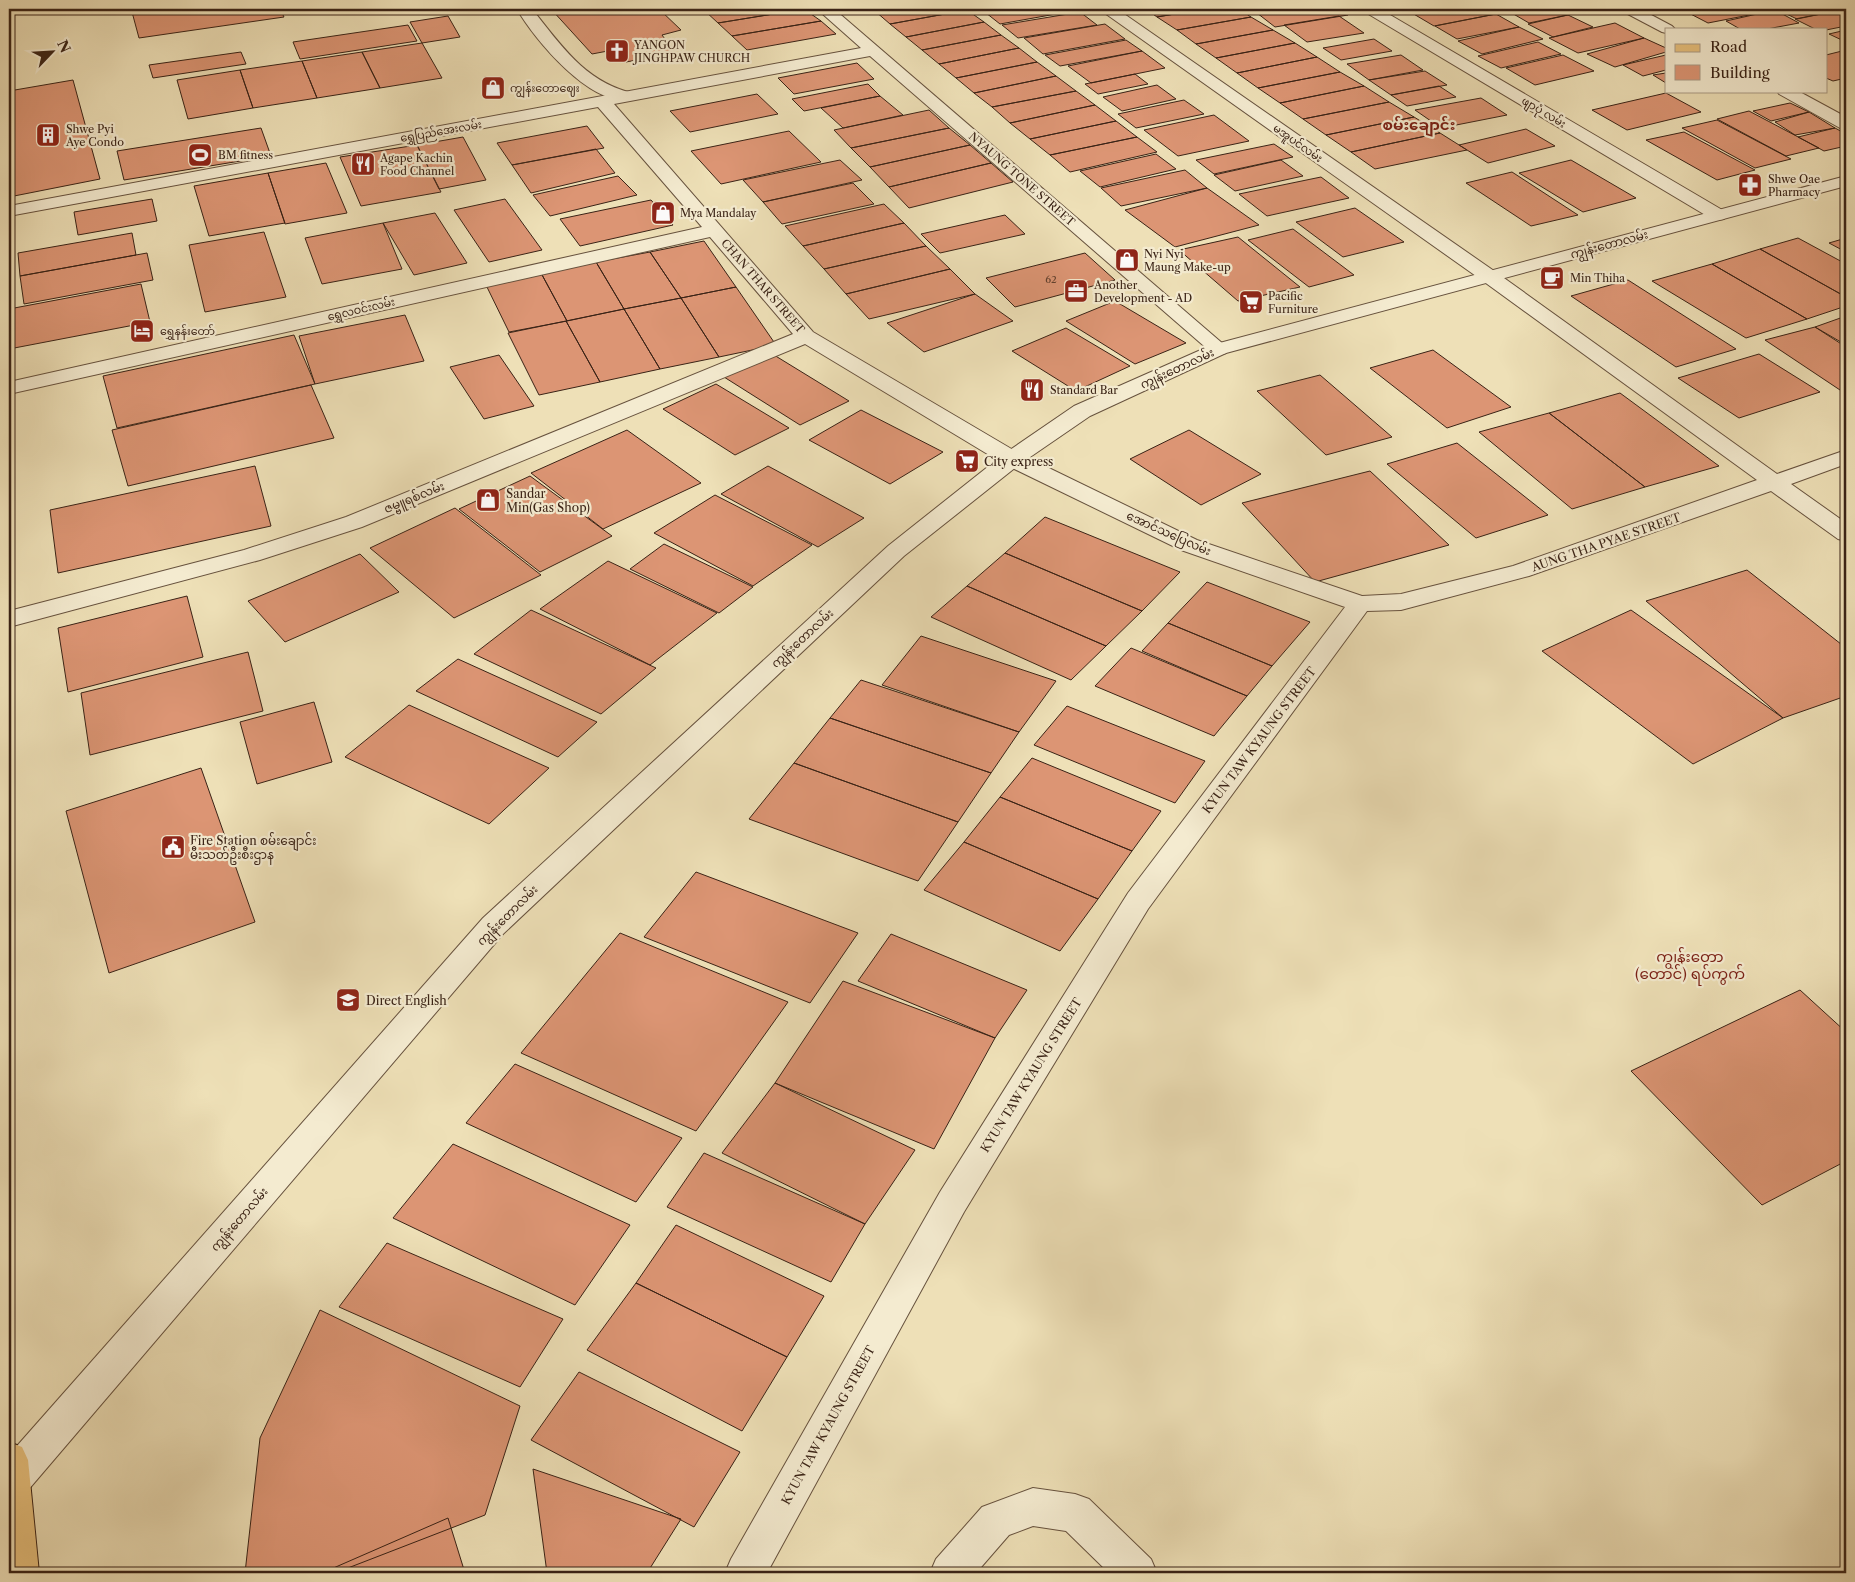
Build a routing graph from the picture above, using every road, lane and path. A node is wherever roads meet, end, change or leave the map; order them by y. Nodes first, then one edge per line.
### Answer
1 (524, 9) edge
2 (825, 9) edge
3 (1107, 9) edge
4 (1370, 9) edge
5 (1629, 9) edge
6 (1665, 28) edge
7 (873, 51) junction
8 (1787, 92) edge
9 (626, 96) junction
10 (602, 101) junction
11 (1846, 124) edge
12 (1846, 181) edge
13 (9, 211) edge
14 (1718, 215) junction
15 (714, 230) junction
16 (1490, 277) junction
17 (806, 336) junction
18 (1218, 349) junction
19 (9, 388) edge
20 (1846, 457) edge
21 (1012, 459) junction
22 (1776, 482) junction
23 (1846, 534) edge
24 (1360, 604) junction
25 (9, 619) edge
26 (9, 1475) edge
27 (19, 1573) edge
28 (746, 1573) edge
29 (950, 1573) edge
30 (1137, 1573) edge

1 - 9 street
2 - 7 street, NYAUNG TONE STREET
3 - 16 street, မအူပင်လမ်း
4 - 14 street, ဖျာပုံ လမ်း
5 - 6 street
7 - 9 street, ရွှေပြည်အေးလမ်း
7 - 18 street, NYAUNG TONE STREET
8 - 11 street
9 - 10 street, ရွှေပြည်အေးလမ်း
10 - 13 street, ရွှေပြည်အေးလမ်း
10 - 15 street, CHAN THAR STREET
12 - 14 street, ကျွန်းတောလမ်း
14 - 16 street, ကျွန်းတောလမ်း
15 - 17 street, CHAN THAR STREET
15 - 19 street, ရွှေလဝင်းလမ်း
16 - 18 street, ကျွန်းတောလမ်း
16 - 22 street, မအူပင်လမ်း
17 - 21 street, CHAN THAR STREET
17 - 25 street, ဇမ္ဗူရစ်လမ်း
18 - 21 street, ကျွန်းတောလမ်း
20 - 22 street, AUNG THA PYAE STREET
21 - 24 street, အောင်သပြေလမ်း
21 - 26 street, ကျွန်းတောလမ်း
22 - 23 street, မအူပင်လမ်း
22 - 24 street, AUNG THA PYAE STREET
24 - 28 street, KYUN TAW KYAUNG STREET
26 - 27 main road
29 - 30 street

